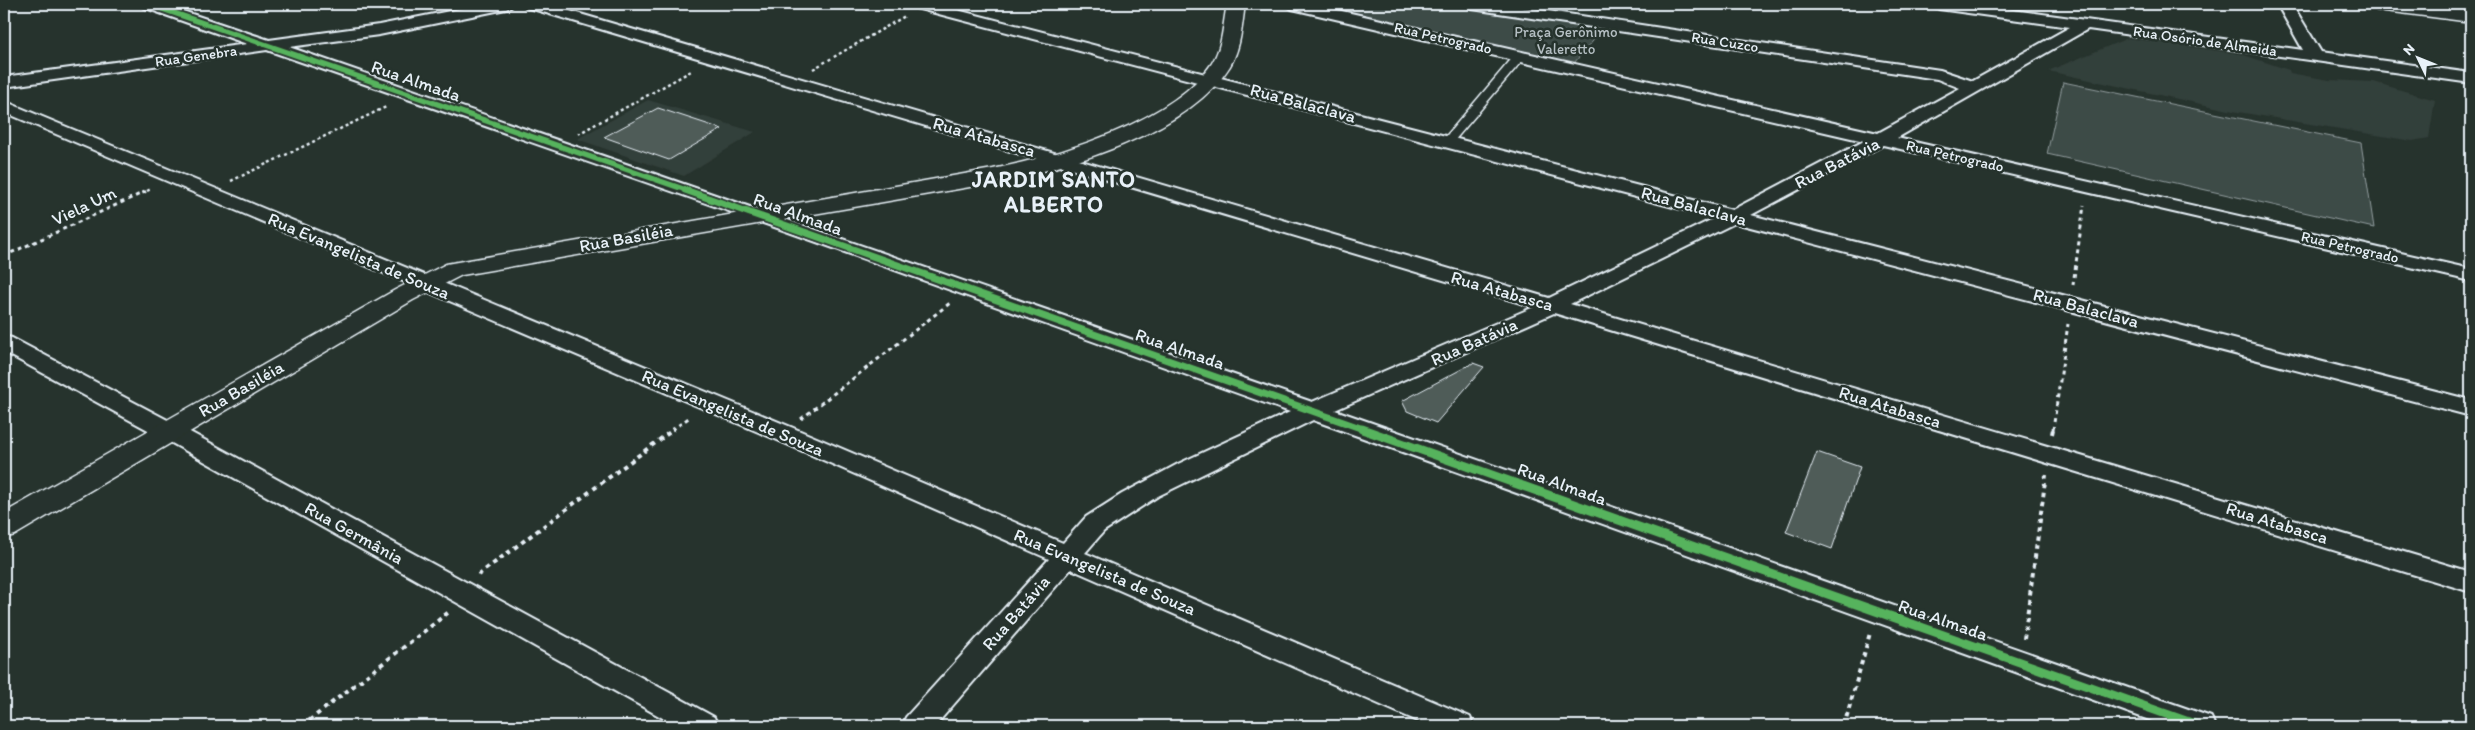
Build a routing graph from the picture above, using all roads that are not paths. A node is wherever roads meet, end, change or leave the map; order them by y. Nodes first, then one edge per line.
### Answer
1 (148, 4) edge
2 (506, 4) edge
3 (531, 4) edge
4 (1236, 4) edge
5 (1292, 4) edge
6 (1472, 4) edge
7 (1938, 4) edge
8 (2285, 4) edge
9 (2377, 4) edge
10 (920, 5) edge
11 (2471, 16) edge
12 (2086, 24) junction
13 (269, 45) junction
14 (1520, 56) junction
15 (2315, 56) junction
16 (2471, 78) edge
17 (1210, 79) junction
18 (4, 82) edge
19 (1975, 88) junction
20 (4, 106) edge
21 (1883, 139) junction
22 (1448, 140) junction
23 (1063, 160) junction
24 (759, 216) junction
25 (1733, 217) junction
26 (2471, 275) edge
27 (424, 284) junction
28 (1551, 306) junction
29 (4, 342) edge
30 (2471, 408) edge
31 (1313, 411) junction
32 (169, 431) junction
33 (4, 527) edge
34 (1068, 555) junction
35 (2471, 582) edge
36 (703, 726) edge
37 (916, 726) edge
38 (1459, 726) edge
39 (2200, 726) edge

1 - 13 street, Rua Almada
2 - 13 street, Rua Genebra
3 - 23 street, Rua Atabasca
4 - 17 street, Rua Basiléia
5 - 14 street, Rua Petrogrado
6 - 19 street, Rua Cuzco
7 - 12 street, Rua Osório de Almeida
8 - 15 street
9 - 11 street
10 - 17 street, Rua Balaclava
12 - 15 street, Rua Osório de Almeida
12 - 19 street, Rua Batávia
13 - 18 street, Rua Genebra
13 - 24 street, Rua Almada
14 - 21 street, Rua Petrogrado
14 - 22 lane
15 - 16 street, Rua Osório de Almeida
17 - 22 street, Rua Balaclava
17 - 23 street, Rua Basiléia
19 - 21 street, Rua Batávia
20 - 27 street, Rua Evangelista de Souza
21 - 25 street, Rua Batávia
21 - 26 street, Rua Petrogrado
22 - 25 street, Rua Balaclava
23 - 24 street, Rua Basiléia
23 - 28 street, Rua Atabasca
24 - 27 street, Rua Basiléia
24 - 31 street, Rua Almada
25 - 28 street, Rua Batávia
25 - 30 street, Rua Balaclava
27 - 32 street, Rua Basiléia
27 - 34 street, Rua Evangelista de Souza
28 - 31 street, Rua Batávia
28 - 35 street, Rua Atabasca
29 - 32 street, Rua Germânia
31 - 34 street, Rua Batávia
31 - 39 street, Rua Almada
32 - 33 street, Rua Basiléia
32 - 36 street, Rua Germânia
34 - 37 street, Rua Batávia
34 - 38 street, Rua Evangelista de Souza

